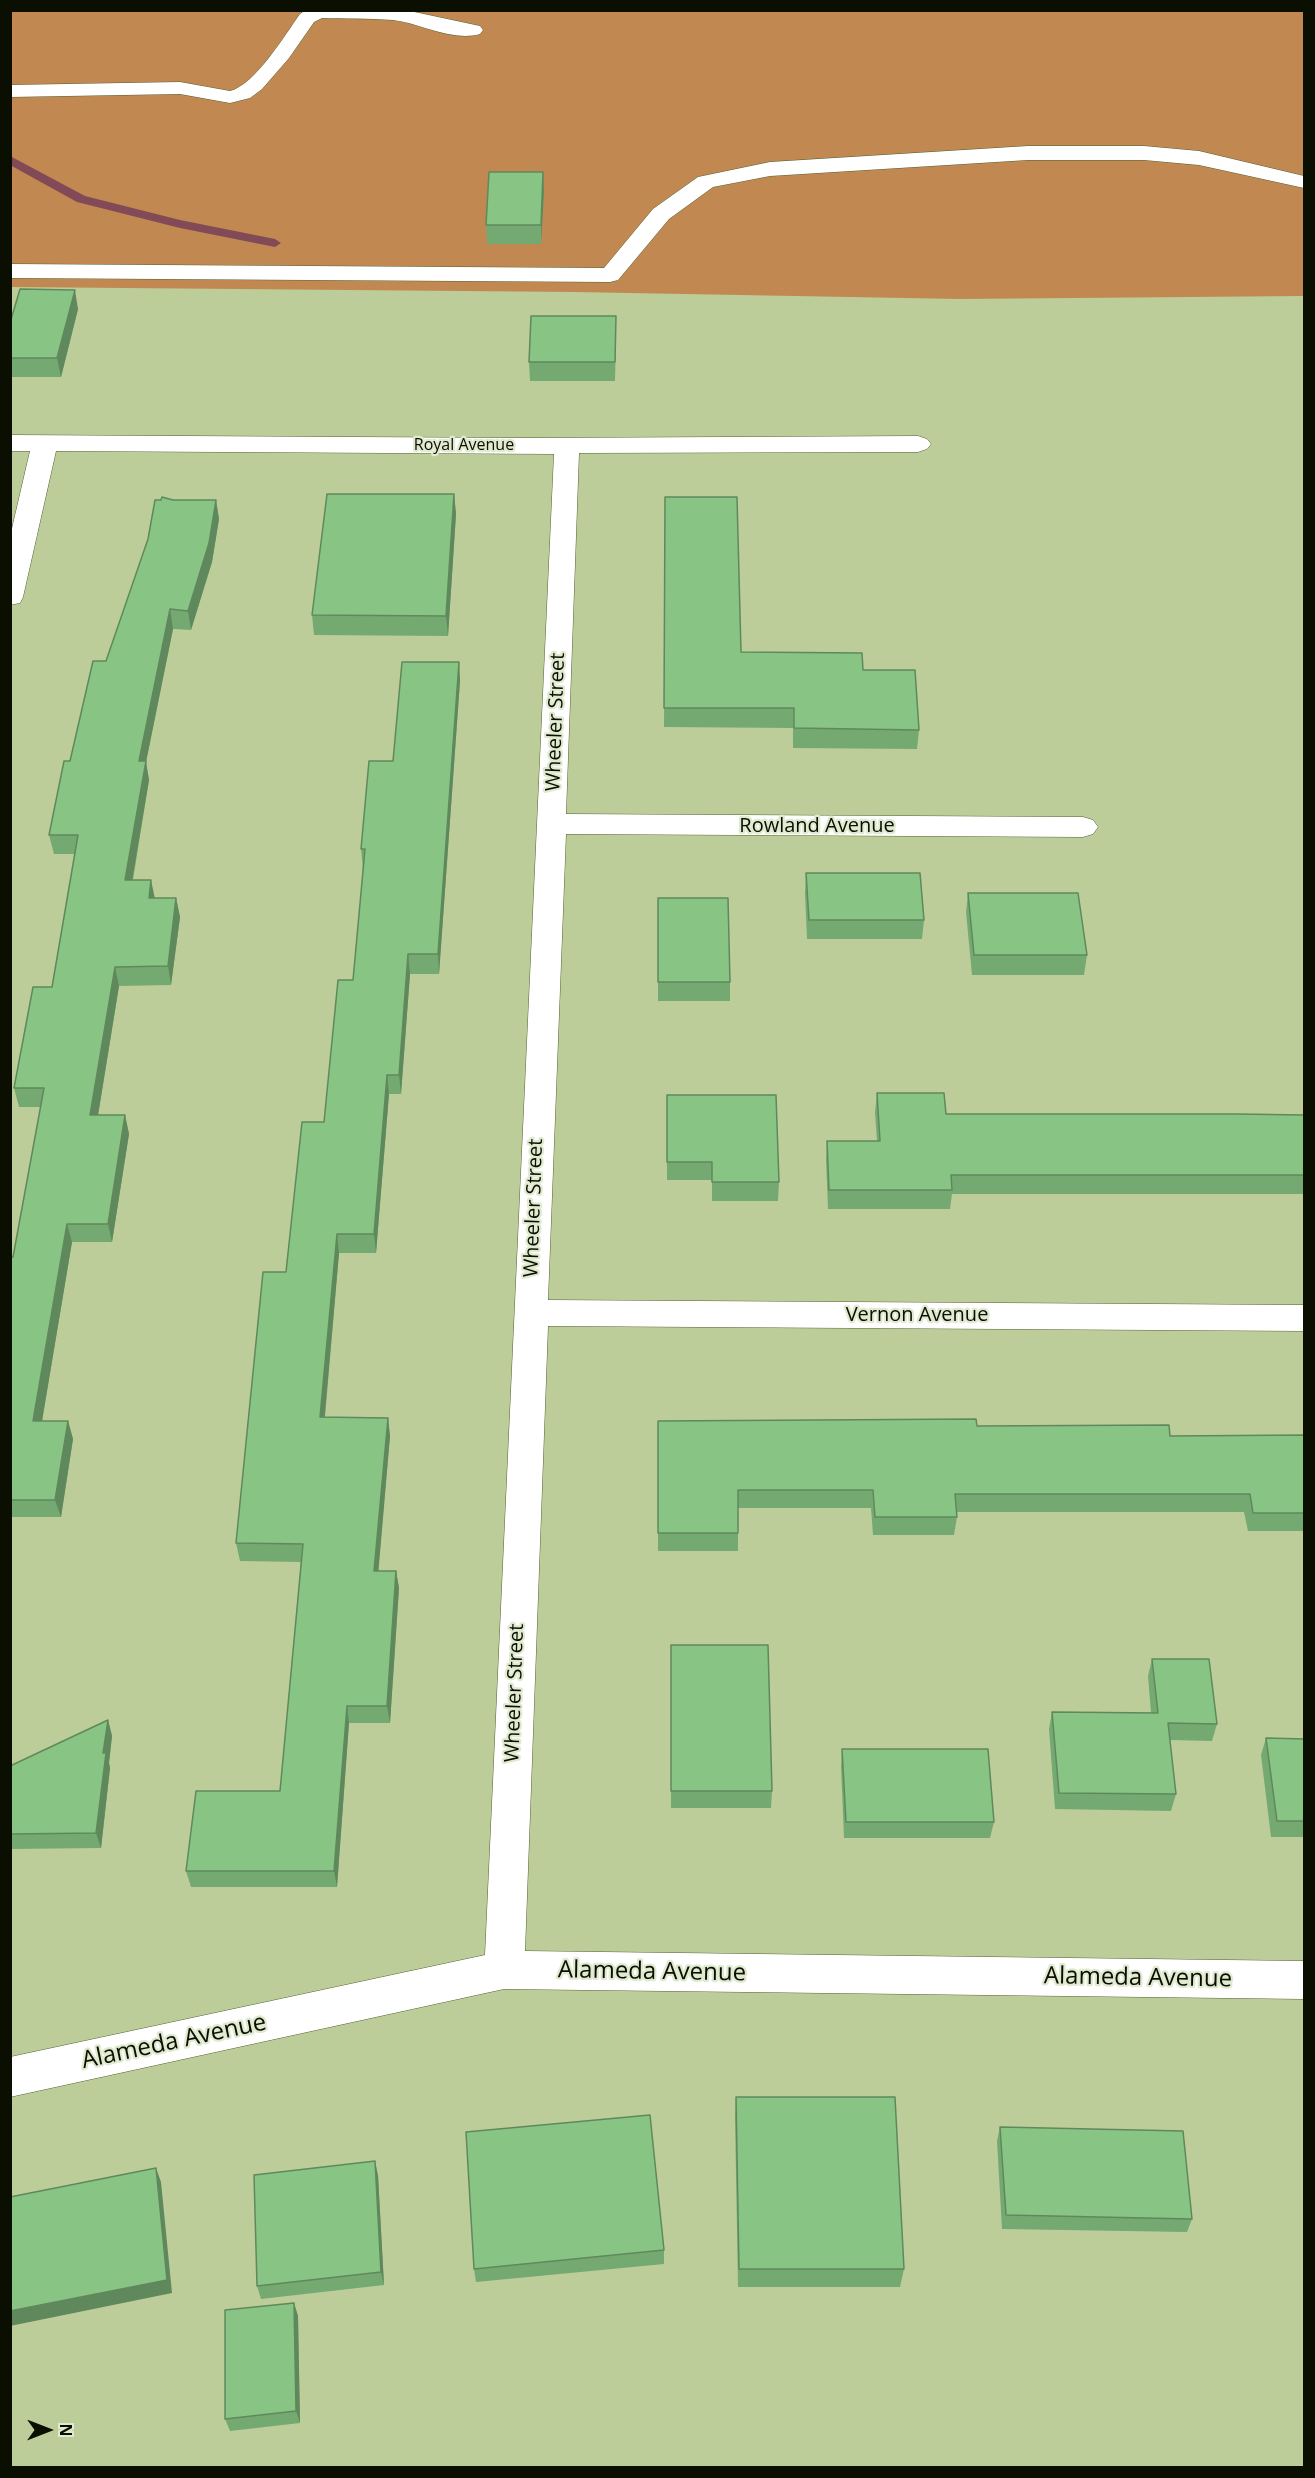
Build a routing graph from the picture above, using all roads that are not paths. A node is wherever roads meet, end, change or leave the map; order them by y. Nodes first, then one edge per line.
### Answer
1 (473, 30) dead end
2 (10, 91) edge
3 (1305, 182) edge
4 (10, 271) edge
5 (10, 443) edge
6 (45, 443) junction
7 (918, 444) dead end
8 (567, 446) junction
9 (10, 597) edge
10 (552, 824) junction
11 (1083, 827) dead end
12 (530, 1313) junction
13 (1305, 1318) edge
14 (504, 1970) junction
15 (1305, 1980) edge
16 (10, 2077) edge

1 - 2 lane
3 - 4 lane
5 - 6 street, Royal Avenue
6 - 8 street, Royal Avenue
6 - 9 street
7 - 8 street, Royal Avenue
8 - 10 street, Wheeler Street
10 - 11 street, Rowland Avenue
10 - 12 street, Wheeler Street
12 - 13 street, Vernon Avenue
12 - 14 street, Wheeler Street
14 - 15 street, Alameda Avenue
14 - 16 street, Alameda Avenue

